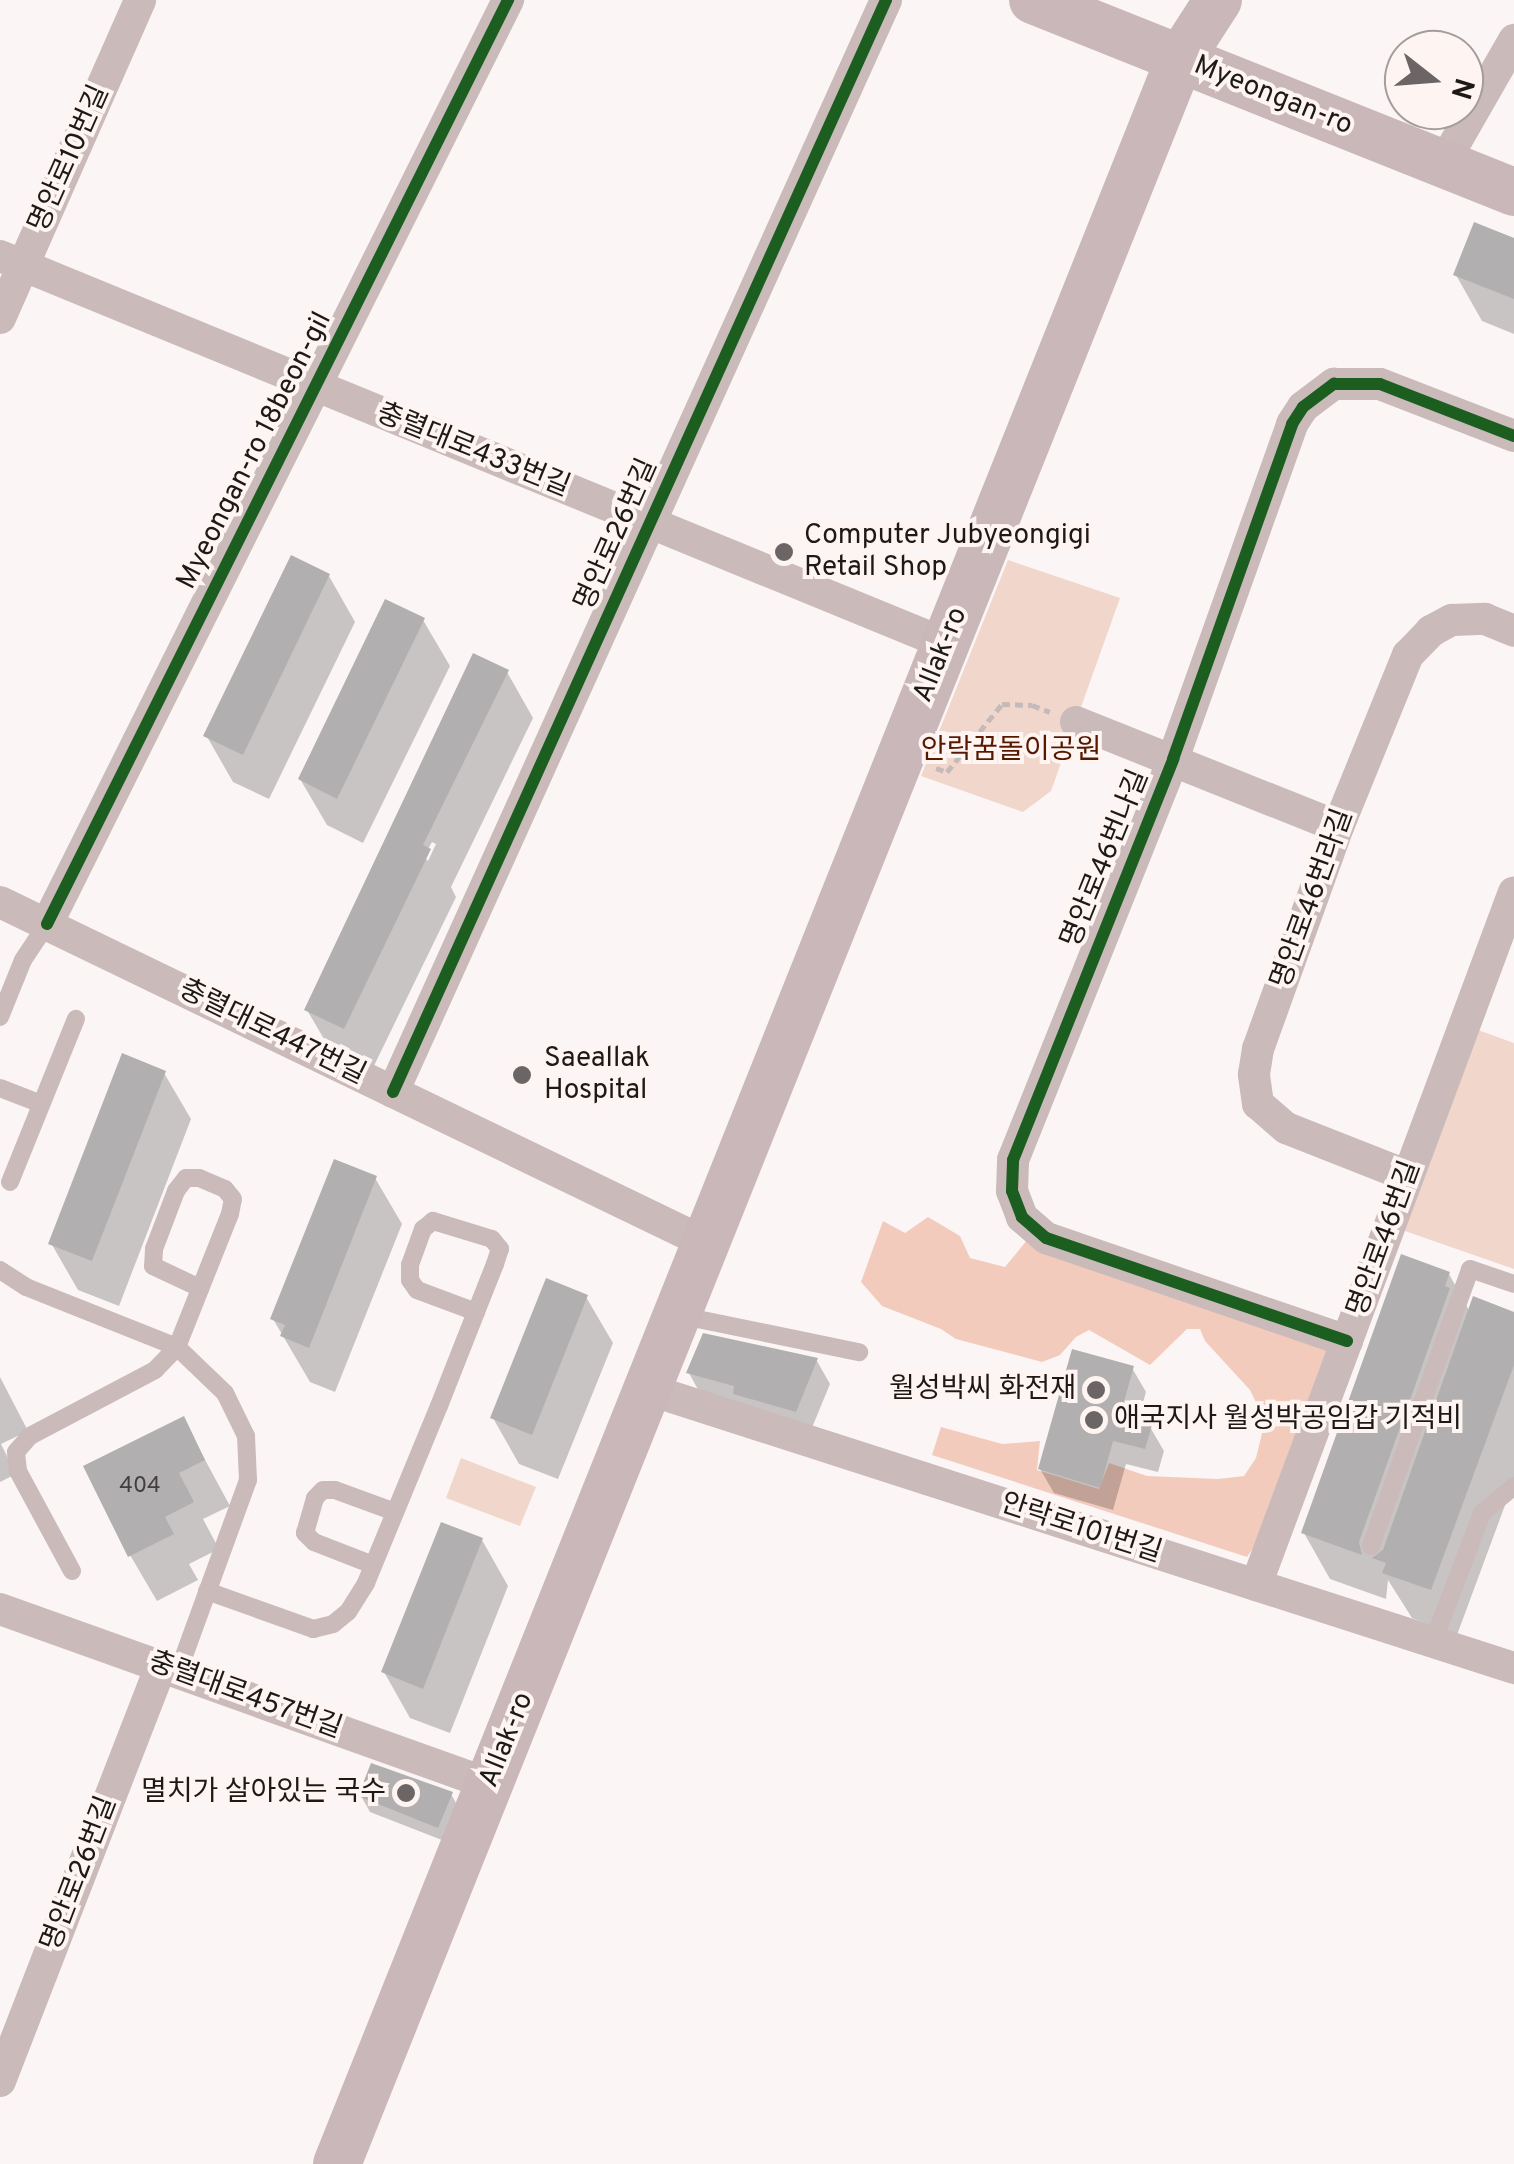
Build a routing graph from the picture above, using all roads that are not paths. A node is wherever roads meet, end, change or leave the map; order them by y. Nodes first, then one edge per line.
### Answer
1 (140, 0) edge
2 (508, 0) edge
3 (886, 0) edge
4 (1033, 0) edge
5 (1218, 0) edge
6 (1510, 56) edge
7 (1180, 59) junction
8 (1443, 164) junction
9 (1514, 192) edge
10 (11, 261) edge
11 (0, 318) edge
12 (316, 386) junction
13 (1514, 436) edge
14 (650, 523) junction
15 (1514, 631) edge
16 (946, 644) junction
17 (1076, 722) road end
18 (1173, 759) junction
19 (1338, 827) junction
20 (1514, 892) edge
21 (0, 902) edge
22 (47, 924) junction
23 (0, 1018) edge
24 (76, 1019) dead end
25 (0, 1088) edge
26 (393, 1092) junction
27 (41, 1104) junction
28 (1408, 1176) junction
29 (10, 1182) dead end
30 (706, 1243) junction
31 (0, 1270) edge
32 (1514, 1284) edge
33 (200, 1288) junction
34 (476, 1312) junction
35 (677, 1315) junction
36 (1347, 1342) junction
37 (177, 1348) junction
38 (859, 1352) dead end
39 (647, 1389) junction
40 (1514, 1486) edge
41 (395, 1512) junction
42 (1371, 1546) dead end
43 (373, 1565) junction
44 (72, 1571) dead end
45 (1256, 1585) junction
46 (208, 1591) junction
47 (0, 1609) edge
48 (1434, 1642) junction
49 (1514, 1668) edge
50 (169, 1669) junction
51 (490, 1784) junction
52 (0, 2081) edge
53 (338, 2164) edge

1 - 10 street, 명안로10번길
2 - 12 street, Myeongan-ro 18beon-gil
3 - 14 street, 명안로26번길
4 - 7 main road, Myeongan-ro
5 - 7 main road, Allak-ro
6 - 8 street
7 - 8 main road, Myeongan-ro
7 - 16 main road, Allak-ro
8 - 9 main road, Myeongan-ro
10 - 11 street, 명안로10번길
10 - 12 street, 충렬대로433번길
12 - 14 street, 충렬대로433번길
12 - 22 street, Myeongan-ro 18beon-gil
13 - 18 street, 명안로46번나길
14 - 16 street, 충렬대로433번길
14 - 26 street, 명안로26번길
15 - 19 street, 명안로46번라길
16 - 30 main road, Allak-ro
17 - 18 street
18 - 19 street
18 - 36 street, 명안로46번나길
19 - 28 street, 명안로46번라길
20 - 28 street, 명안로46번길
21 - 22 street, 충렬대로447번길
22 - 23 lane
22 - 26 street, 충렬대로447번길
24 - 27 lane
25 - 27 lane
26 - 30 street, 충렬대로447번길
27 - 29 lane
28 - 36 street, 명안로46번길
30 - 35 main road, Allak-ro
31 - 37 lane
32 - 42 lane
33 - 33 lane
33 - 37 lane
34 - 34 lane
34 - 41 lane
35 - 38 lane
35 - 39 main road, Allak-ro
36 - 45 street, 명안로46번길
37 - 44 lane
37 - 46 lane
39 - 45 street, 안락로101번길
39 - 51 main road, Allak-ro
40 - 48 lane
41 - 43 lane
41 - 43 lane
43 - 46 lane
45 - 48 street, 안락로101번길
46 - 50 lane
47 - 50 street, 충렬대로457번길
48 - 49 street, 안락로101번길
50 - 51 street, 충렬대로457번길
50 - 52 street, 명안로26번길
51 - 53 main road, Allak-ro

